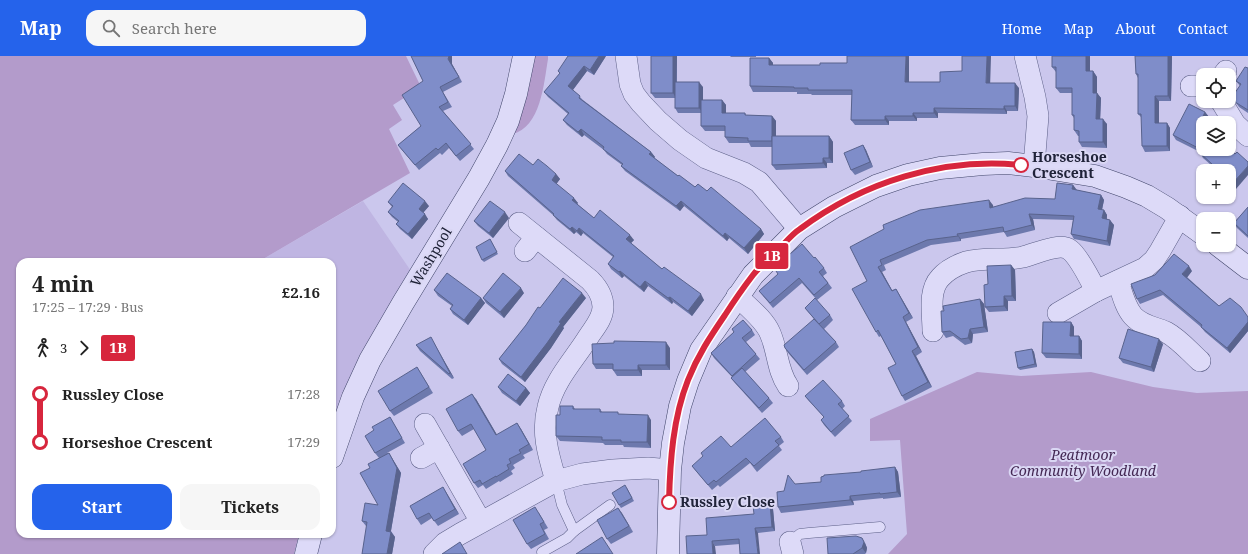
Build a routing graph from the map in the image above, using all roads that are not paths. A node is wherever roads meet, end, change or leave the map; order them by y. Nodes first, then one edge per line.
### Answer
1 (524, 56) edge
2 (626, 56) edge
3 (1025, 56) edge
4 (1225, 108) edge
5 (1248, 136) edge
6 (1034, 166) junction
7 (1180, 216) junction
8 (519, 223) dead end
9 (799, 229) junction
10 (1196, 229) edge
11 (1227, 252) edge
12 (1248, 268) edge
13 (1118, 281) junction
14 (1096, 291) junction
15 (737, 296) junction
16 (1058, 313) dead end
17 (933, 330) dead end
18 (1200, 361) dead end
19 (788, 386) dead end
20 (425, 424) dead end
21 (336, 446) edge
22 (439, 448) junction
23 (421, 458) dead end
24 (670, 470) junction
25 (556, 481) junction
26 (610, 505) dead end
27 (481, 522) junction
28 (880, 527) dead end
29 (574, 531) junction
30 (309, 538) edge
31 (792, 548) edge
32 (542, 552) dead end
33 (306, 554) edge
34 (434, 554) edge
35 (668, 554) edge

1 - 21 street, Washpool
2 - 9 street
3 - 6 street
4 - 5 street
6 - 7 street
6 - 9 street
7 - 10 street
7 - 13 street
8 - 25 street
9 - 15 street
11 - 12 street
13 - 14 street
13 - 18 street
14 - 16 street
14 - 17 street
15 - 19 street
15 - 24 street
20 - 22 street
22 - 23 street
22 - 27 street
24 - 25 street
24 - 35 street
25 - 27 street
25 - 29 lane
26 - 29 lane
27 - 34 street
28 - 31 lane
29 - 32 lane
30 - 33 street

